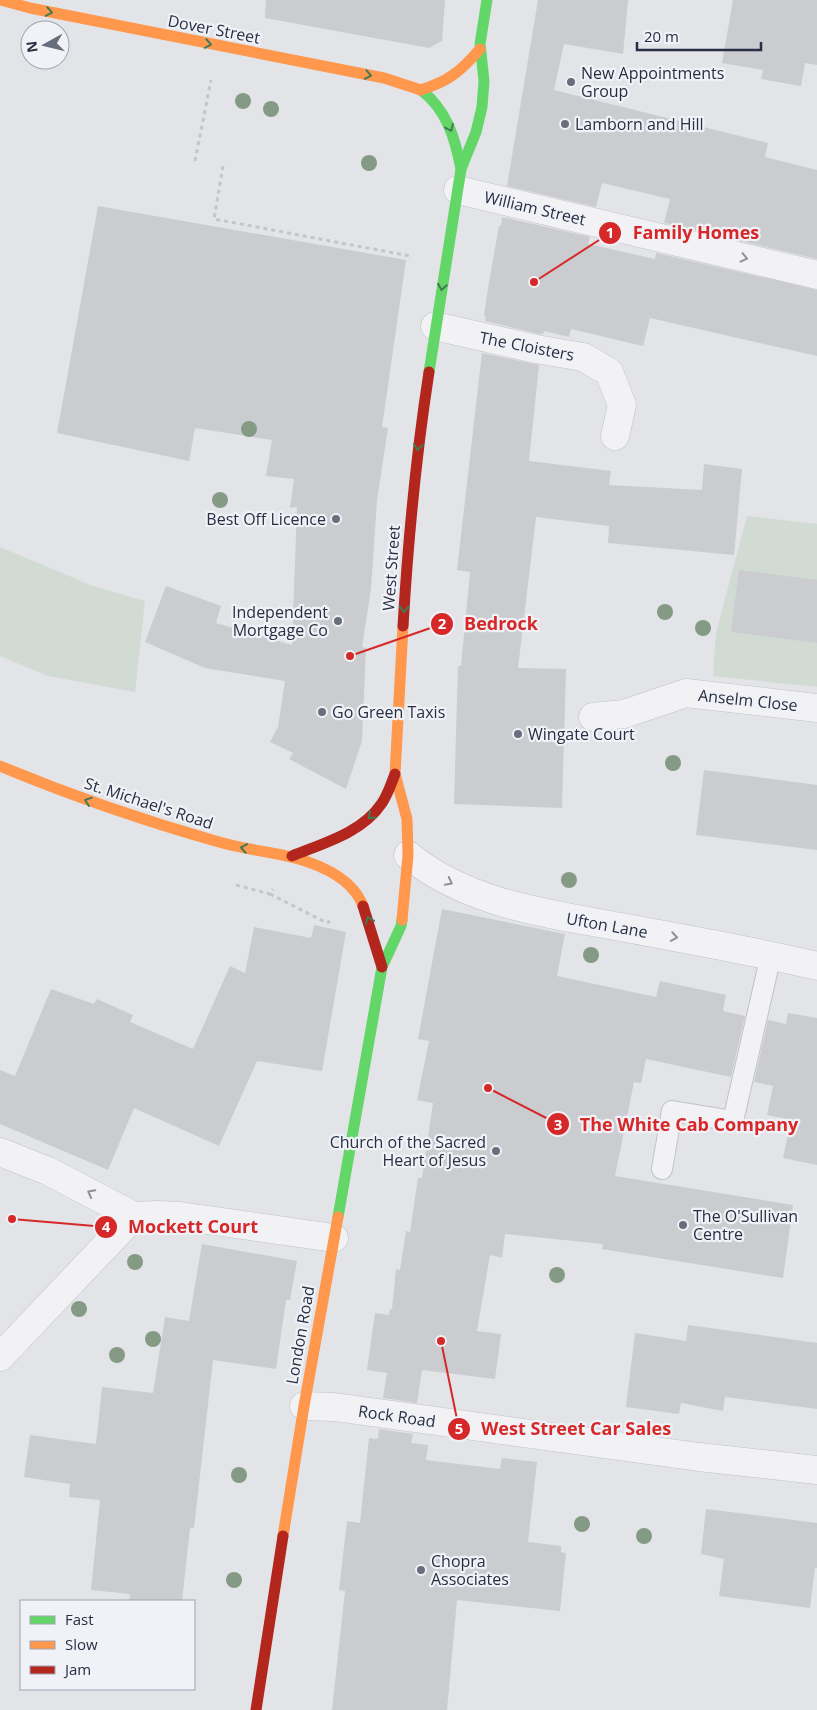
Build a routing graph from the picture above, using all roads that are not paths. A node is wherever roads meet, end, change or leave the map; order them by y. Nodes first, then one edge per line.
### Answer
1 (2, 0) edge
2 (487, 0) edge
3 (480, 49) junction
4 (420, 90) junction
5 (460, 179) junction
6 (817, 275) edge
7 (436, 326) junction
8 (615, 436) dead end
9 (817, 708) edge
10 (593, 717) dead end
11 (0, 766) edge
12 (395, 774) junction
13 (408, 855) junction
14 (292, 856) junction
15 (770, 955) junction
16 (817, 966) edge
17 (382, 967) junction
18 (0, 1152) edge
19 (662, 1169) dead end
20 (134, 1216) junction
21 (334, 1238) junction
22 (0, 1356) edge
23 (304, 1406) junction
24 (817, 1470) edge
25 (256, 1710) edge

1 -> 4 main road, Dover Street
2 - 3 main road, West Street
3 - 4 main road
3 - 5 main road, West Street
4 -> 5 main road, West Street
5 -> 6 street, William Street
5 -> 7 main road, West Street
7 - 8 street, The Cloisters
7 -> 12 main road, West Street
9 - 10 street, Anselm Close
14 -> 11 main road, St. Michael's Road
12 - 13 main road, West Street
12 -> 14 main road
13 -> 15 street, Ufton Lane
13 - 17 main road, West Street
17 -> 14 main road, St. Michael's Road
15 - 16 street, Ufton Lane
15 - 19 lane
17 - 21 main road, London Road
20 -> 18 street
20 - 21 street
20 - 22 street
21 - 23 main road, London Road
23 - 24 street, Rock Road
23 - 25 main road, London Road

